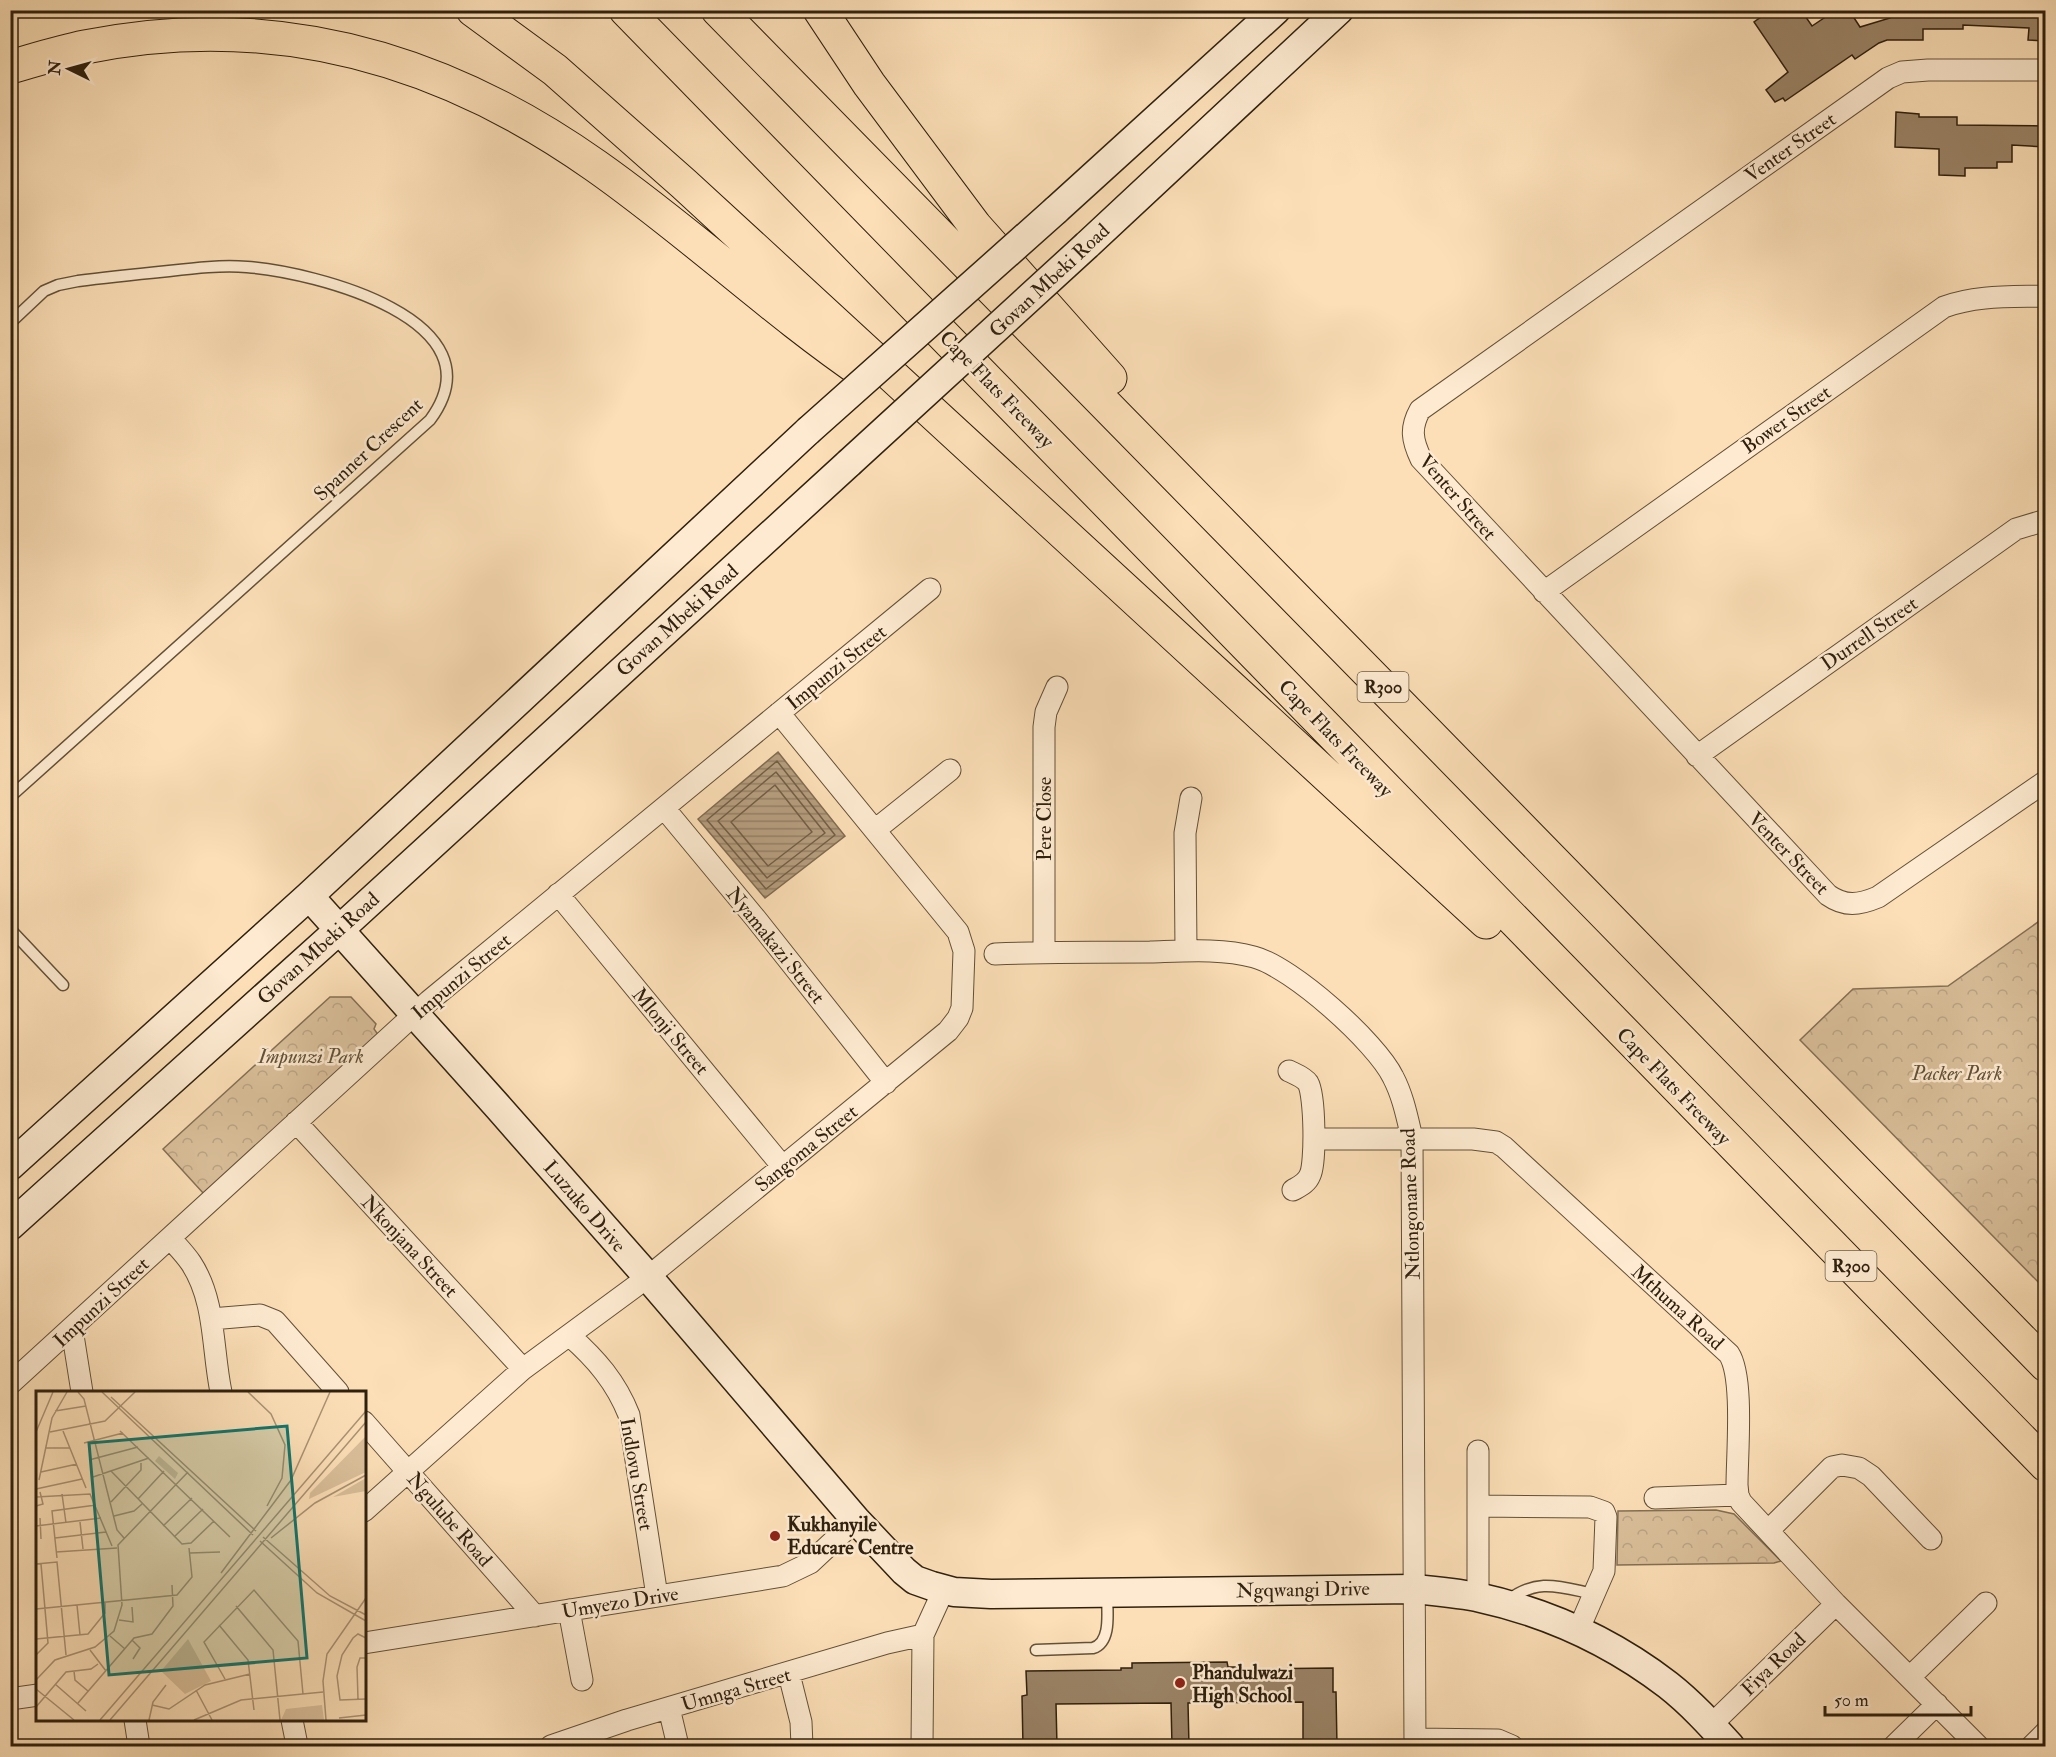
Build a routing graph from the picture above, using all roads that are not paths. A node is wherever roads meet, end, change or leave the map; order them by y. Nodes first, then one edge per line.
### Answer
1 (473, 10) edge
2 (626, 10) edge
3 (718, 10) edge
4 (820, 10) edge
5 (1276, 10) edge
6 (1340, 10) edge
7 (10, 67) edge
8 (2046, 70) edge
9 (2046, 296) edge
10 (10, 323) edge
11 (961, 438) junction
12 (2046, 520) edge
13 (930, 589) dead end
14 (1544, 591) junction
15 (1057, 687) dead end
16 (779, 713) junction
17 (1419, 724) junction
18 (1697, 756) junction
19 (950, 770) dead end
20 (2046, 781) edge
21 (10, 797) edge
22 (1191, 798) dead end
23 (664, 808) junction
24 (875, 830) junction
25 (558, 894) junction
26 (309, 896) junction
27 (10, 929) edge
28 (339, 930) junction
29 (1186, 951) junction
30 (1044, 952) junction
31 (995, 954) dead end
32 (63, 985) dead end
33 (415, 1014) junction
34 (1656, 1068) junction
35 (1288, 1071) dead end
36 (886, 1083) junction
37 (296, 1122) junction
38 (1412, 1138) junction
39 (1314, 1139) junction
40 (10, 1166) edge
41 (783, 1167) junction
42 (1293, 1190) dead end
43 (10, 1226) edge
44 (170, 1238) junction
45 (648, 1277) junction
46 (211, 1319) junction
47 (72, 1329) junction
48 (570, 1336) junction
49 (2046, 1365) edge
50 (523, 1369) junction
51 (10, 1384) edge
52 (82, 1391) edge
53 (221, 1391) edge
54 (337, 1391) edge
55 (366, 1424) edge
56 (1478, 1451) dead end
57 (2046, 1465) edge
58 (408, 1472) junction
59 (1738, 1495) junction
60 (1655, 1498) dead end
61 (1478, 1506) junction
62 (366, 1509) edge
63 (856, 1520) junction
64 (1768, 1531) junction
65 (1931, 1539) dead end
66 (1413, 1588) junction
67 (944, 1589) junction
68 (1107, 1592) junction
69 (1594, 1594) junction
70 (657, 1596) junction
71 (1490, 1601) junction
72 (1986, 1603) dead end
73 (1836, 1604) junction
74 (569, 1610) junction
75 (535, 1616) junction
76 (1578, 1630) junction
77 (923, 1635) junction
78 (366, 1643) edge
79 (1036, 1650) dead end
80 (789, 1674) junction
81 (1910, 1677) junction
82 (582, 1680) dead end
83 (36, 1695) edge
84 (10, 1699) edge
85 (1937, 1704) junction
86 (669, 1708) junction
87 (135, 1721) edge
88 (292, 1721) edge
89 (1711, 1725) junction
90 (2046, 1732) edge
91 (1415, 1743) edge
92 (297, 1745) dead end
93 (139, 1746) edge
94 (551, 1746) edge
95 (678, 1746) edge
96 (802, 1746) edge
97 (922, 1746) edge
98 (1512, 1746) edge
99 (1730, 1746) edge
100 (1894, 1746) edge
101 (1978, 1746) edge
102 (2032, 1746) edge

1 - 11 highway
2 - 34 highway, Cape Flats Freeway / R300
3 - 17 highway, R300
4 - 17 highway
5 - 26 main road, bridge
6 - 28 main road, Govan Mbeki Road, bridge
7 - 11 highway
8 - 14 street, Venter Street
9 - 14 street, Bower Street
10 - 21 lane, Spanner Crescent
11 - 34 highway
12 - 18 street, Durrell Street
13 - 16 street, Impunzi Street
14 - 18 street, Venter Street
15 - 30 street, Pere Close
16 - 23 street, Impunzi Street
16 - 24 street, Sangoma Street
17 - 49 highway, R300
18 - 20 street, Venter Street
19 - 24 street
22 - 29 street
23 - 25 street, Impunzi Street
23 - 36 street, Nyamakazi Street
24 - 36 street, Sangoma Street
25 - 33 street, Impunzi Street
25 - 41 street, Mlonji Street
26 - 28 main road, Luzuko Drive
26 - 40 main road
27 - 32 lane
28 - 33 main road, Luzuko Drive
28 - 43 main road, Govan Mbeki Road
29 - 30 street, Ntlongonane Road
29 - 38 street, Ntlongonane Road
30 - 31 street, Ntlongonane Road
33 - 37 street, Impunzi Street
33 - 45 main road, Luzuko Drive
34 - 57 highway, Cape Flats Freeway / R300
35 - 39 street
36 - 41 street, Sangoma Street
37 - 44 street, Impunzi Street
37 - 50 street, Nkonjana Street
38 - 39 street, Mthuma Road
38 - 59 street, Mthuma Road
38 - 66 street, Ntlongonane Road
39 - 42 street
41 - 45 street, Sangoma Street
44 - 46 street
44 - 47 street, Impunzi Street
45 - 48 street, Sangoma Street
45 - 63 main road, Luzuko Drive
46 - 53 street
46 - 54 street
47 - 51 street, Impunzi Street
47 - 52 street
48 - 50 street, Sangoma Street
48 - 70 street, Indlovu Street
50 - 58 street, Sangoma Street
55 - 58 street, Ngulube Road
56 - 61 street
58 - 62 street, Sangoma Street
58 - 75 street, Ngulube Road
59 - 60 street
59 - 64 street
61 - 69 street
61 - 71 street
63 - 67 main road, Ngqwangi Drive
63 - 70 street, Umyezo Drive
64 - 65 street
64 - 73 street
66 - 68 main road, Ngqwangi Drive
66 - 71 main road, Ngqwangi Drive
66 - 91 street, Ntlongonane Road
67 - 68 main road, Ngqwangi Drive
67 - 77 street
68 - 79 lane
69 - 71 lane
69 - 76 street
70 - 74 street, Umyezo Drive
71 - 76 main road, Ngqwangi Drive
72 - 81 street
73 - 81 street
73 - 89 street, Fiya Road
74 - 75 street, Umyezo Drive
74 - 82 street
75 - 78 street, Umyezo Drive
76 - 89 main road, Ngqwangi Drive
77 - 80 street, Umnga Street
77 - 97 street
80 - 86 street, Umnga Street
80 - 96 street
81 - 85 street
83 - 84 street
85 - 100 street
85 - 101 street
86 - 94 street, Umnga Street
86 - 95 street
87 - 93 street
88 - 92 street
89 - 99 main road, Ngqwangi Drive
90 - 102 street
91 - 98 street

